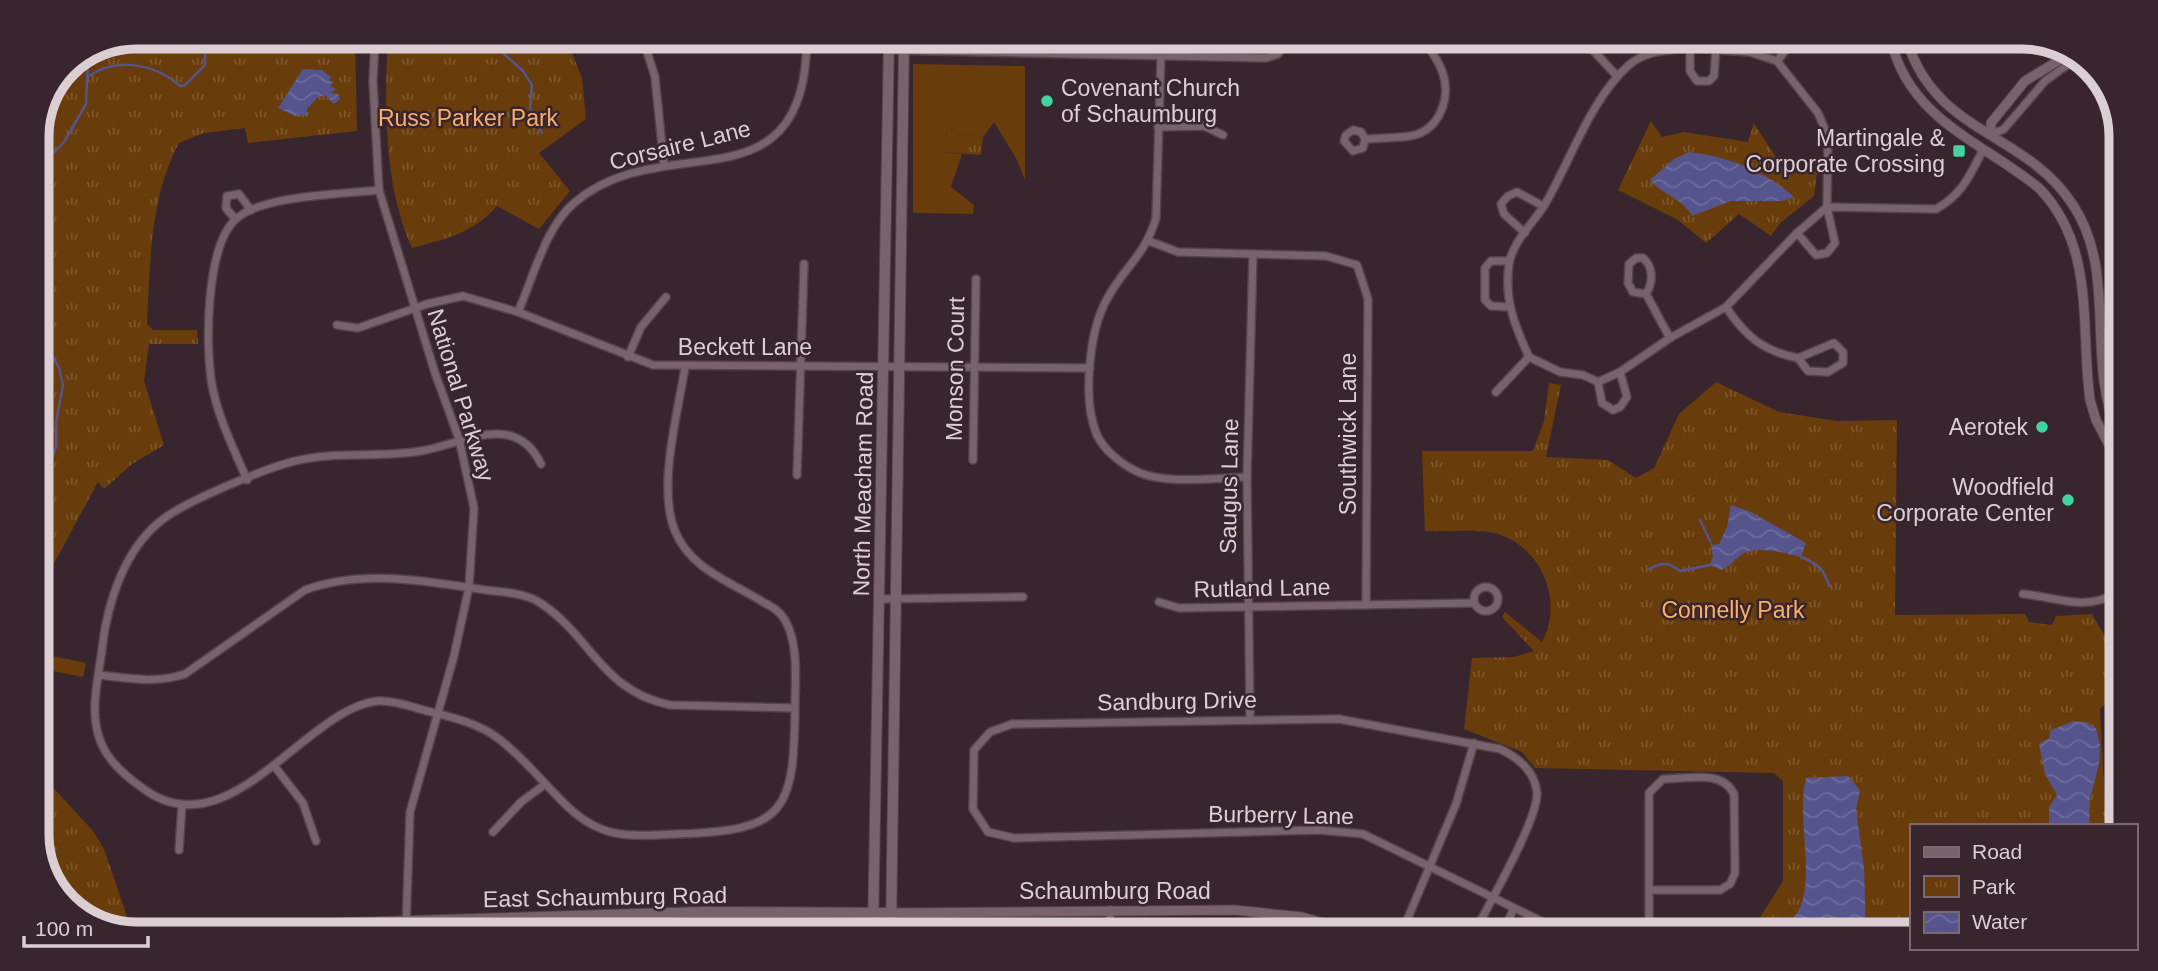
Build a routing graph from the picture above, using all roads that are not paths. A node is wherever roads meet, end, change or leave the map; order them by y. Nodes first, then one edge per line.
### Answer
1 (374, 49) edge
2 (646, 49) edge
3 (806, 49) edge
4 (889, 49) edge
5 (904, 49) edge
6 (978, 49) edge
7 (1052, 49) edge
8 (1281, 49) edge
9 (1429, 49) edge
10 (1593, 49) edge
11 (1670, 49) edge
12 (1690, 49) edge
13 (1716, 49) edge
14 (1721, 49) edge
15 (1787, 49) edge
16 (1894, 49) edge
17 (1910, 49) edge
18 (1052, 53) junction
19 (1161, 55) junction
20 (2061, 59) edge
21 (1777, 61) junction
22 (2069, 63) edge
23 (1617, 76) junction
24 (1158, 127) junction
25 (1223, 135) dead end
26 (1991, 135) junction
27 (1366, 139) dead end
28 (1983, 150) junction
29 (664, 166) junction
30 (379, 190) junction
31 (1543, 206) junction
32 (1827, 207) junction
33 (251, 210) junction
34 (235, 219) junction
35 (1525, 233) junction
36 (1797, 233) junction
37 (1149, 241) junction
38 (1253, 254) junction
39 (1509, 261) junction
40 (804, 264) dead end
41 (976, 279) dead end
42 (1646, 294) junction
43 (666, 298) dead end
44 (1726, 306) junction
45 (1509, 307) junction
46 (415, 308) junction
47 (518, 312) junction
48 (338, 325) dead end
49 (1670, 338) junction
50 (628, 357) junction
51 (1529, 357) junction
52 (1798, 358) junction
53 (801, 366) junction
54 (884, 366) junction
55 (898, 366) junction
56 (685, 367) junction
57 (974, 368) junction
58 (1090, 368) junction
59 (1620, 372) junction
60 (1598, 382) junction
61 (1496, 392) dead end
62 (2109, 408) edge
63 (459, 439) junction
64 (2109, 445) edge
65 (973, 460) dead end
66 (541, 464) dead end
67 (797, 475) dead end
68 (1247, 477) junction
69 (247, 480) junction
70 (469, 587) junction
71 (2023, 594) dead end
72 (2109, 596) edge
73 (1023, 597) dead end
74 (896, 598) junction
75 (881, 599) junction
76 (1159, 601) dead end
77 (1474, 603) dead end
78 (1366, 605) junction
79 (1247, 608) junction
80 (99, 675) junction
81 (795, 708) junction
82 (437, 714) junction
83 (1250, 718) junction
84 (1474, 743) junction
85 (275, 767) junction
86 (544, 785) junction
87 (182, 805) junction
88 (494, 832) dead end
89 (988, 832) joint
90 (316, 841) dead end
91 (179, 850) dead end
92 (1429, 867) junction
93 (1650, 890) junction
94 (1491, 898) junction
95 (1514, 908) junction
96 (1096, 910) junction
97 (1110, 910) junction
98 (891, 913) junction
99 (874, 914) junction
100 (406, 922) edge
101 (456, 922) edge
102 (873, 922) edge
103 (891, 922) edge
104 (1097, 922) edge
105 (1110, 922) edge
106 (1312, 922) edge
107 (1406, 922) edge
108 (1480, 922) edge
109 (1508, 922) edge
110 (1544, 922) edge
111 (1649, 922) edge

1 - 30 street, National Parkway
2 - 29 street
3 - 29 street, Corsaire Lane
4 - 54 main road, North Meacham Road
5 - 55 main road, North Meacham Road
6 - 18 street
7 - 18 street
8 - 19 street
9 - 27 street
10 - 23 street
11 - 23 street
12 - 13 street
14 - 21 street
15 - 21 street
16 - 28 street
17 - 26 street
18 - 19 street
19 - 24 street
20 - 26 street
21 - 32 street
22 - 26 street
23 - 31 street
24 - 25 street
24 - 37 street
26 - 28 street
26 - 62 street
28 - 32 street
28 - 64 street
29 - 47 street, Corsaire Lane
30 - 33 street
30 - 46 street, National Parkway
31 - 35 street
31 - 35 street
32 - 36 street
32 - 36 street
33 - 34 street
33 - 34 street
34 - 69 street
35 - 39 street
36 - 44 street
37 - 38 street
37 - 58 street
38 - 68 street, Saugus Lane
38 - 78 street, Southwick Lane
39 - 45 street
39 - 45 street
40 - 53 street
41 - 57 street, Monson Court
42 - 42 street
42 - 49 street
43 - 50 street
44 - 49 street
44 - 52 street
45 - 51 street
46 - 47 street, Beckett Lane
46 - 48 street, Beckett Lane
46 - 63 street, National Parkway
47 - 50 street, Beckett Lane
49 - 59 street
50 - 56 street, Beckett Lane
51 - 60 street
51 - 61 street
52 - 52 street
53 - 54 street, Beckett Lane
53 - 56 street, Beckett Lane
53 - 67 street
54 - 55 street, Beckett Lane
54 - 75 main road, North Meacham Road
55 - 57 street, Beckett Lane
55 - 74 main road, North Meacham Road
56 - 81 street
57 - 58 street, Beckett Lane
57 - 65 street, Monson Court
58 - 68 street
59 - 60 street
59 - 60 street
63 - 66 street
63 - 69 street
63 - 70 street, National Parkway
68 - 79 street, Saugus Lane
69 - 80 street
70 - 80 street
70 - 81 street
70 - 82 street, National Parkway
71 - 72 street
73 - 74 street
74 - 75 street
74 - 98 main road, North Meacham Road
75 - 99 main road, North Meacham Road
76 - 79 street, Rutland Lane
77 - 78 street, Rutland Lane
78 - 79 street, Rutland Lane
79 - 83 street, Saugus Lane
80 - 87 street
81 - 86 street
82 - 85 street
82 - 86 street
82 - 100 street, National Parkway
83 - 84 street, Sandburg Drive
83 - 89 street, Sandburg Drive
84 - 92 street
84 - 94 street, Sandburg Drive
85 - 87 street
85 - 90 street
86 - 88 street
87 - 91 street
89 - 92 street, Burberry Lane
92 - 94 street, Burberry Lane
92 - 107 street
93 - 93 street
93 - 111 street
94 - 95 street, Burberry Lane
94 - 108 street
95 - 109 street
95 - 110 street, Burberry Lane
96 - 97 street, Schaumburg Road
96 - 98 street, Schaumburg Road
96 - 104 street
97 - 105 street
97 - 106 street, Schaumburg Road
98 - 99 main road, Schaumburg Road
98 - 103 main road, North Meacham Road
99 - 101 main road, East Schaumburg Road
99 - 102 main road, North Meacham Road

